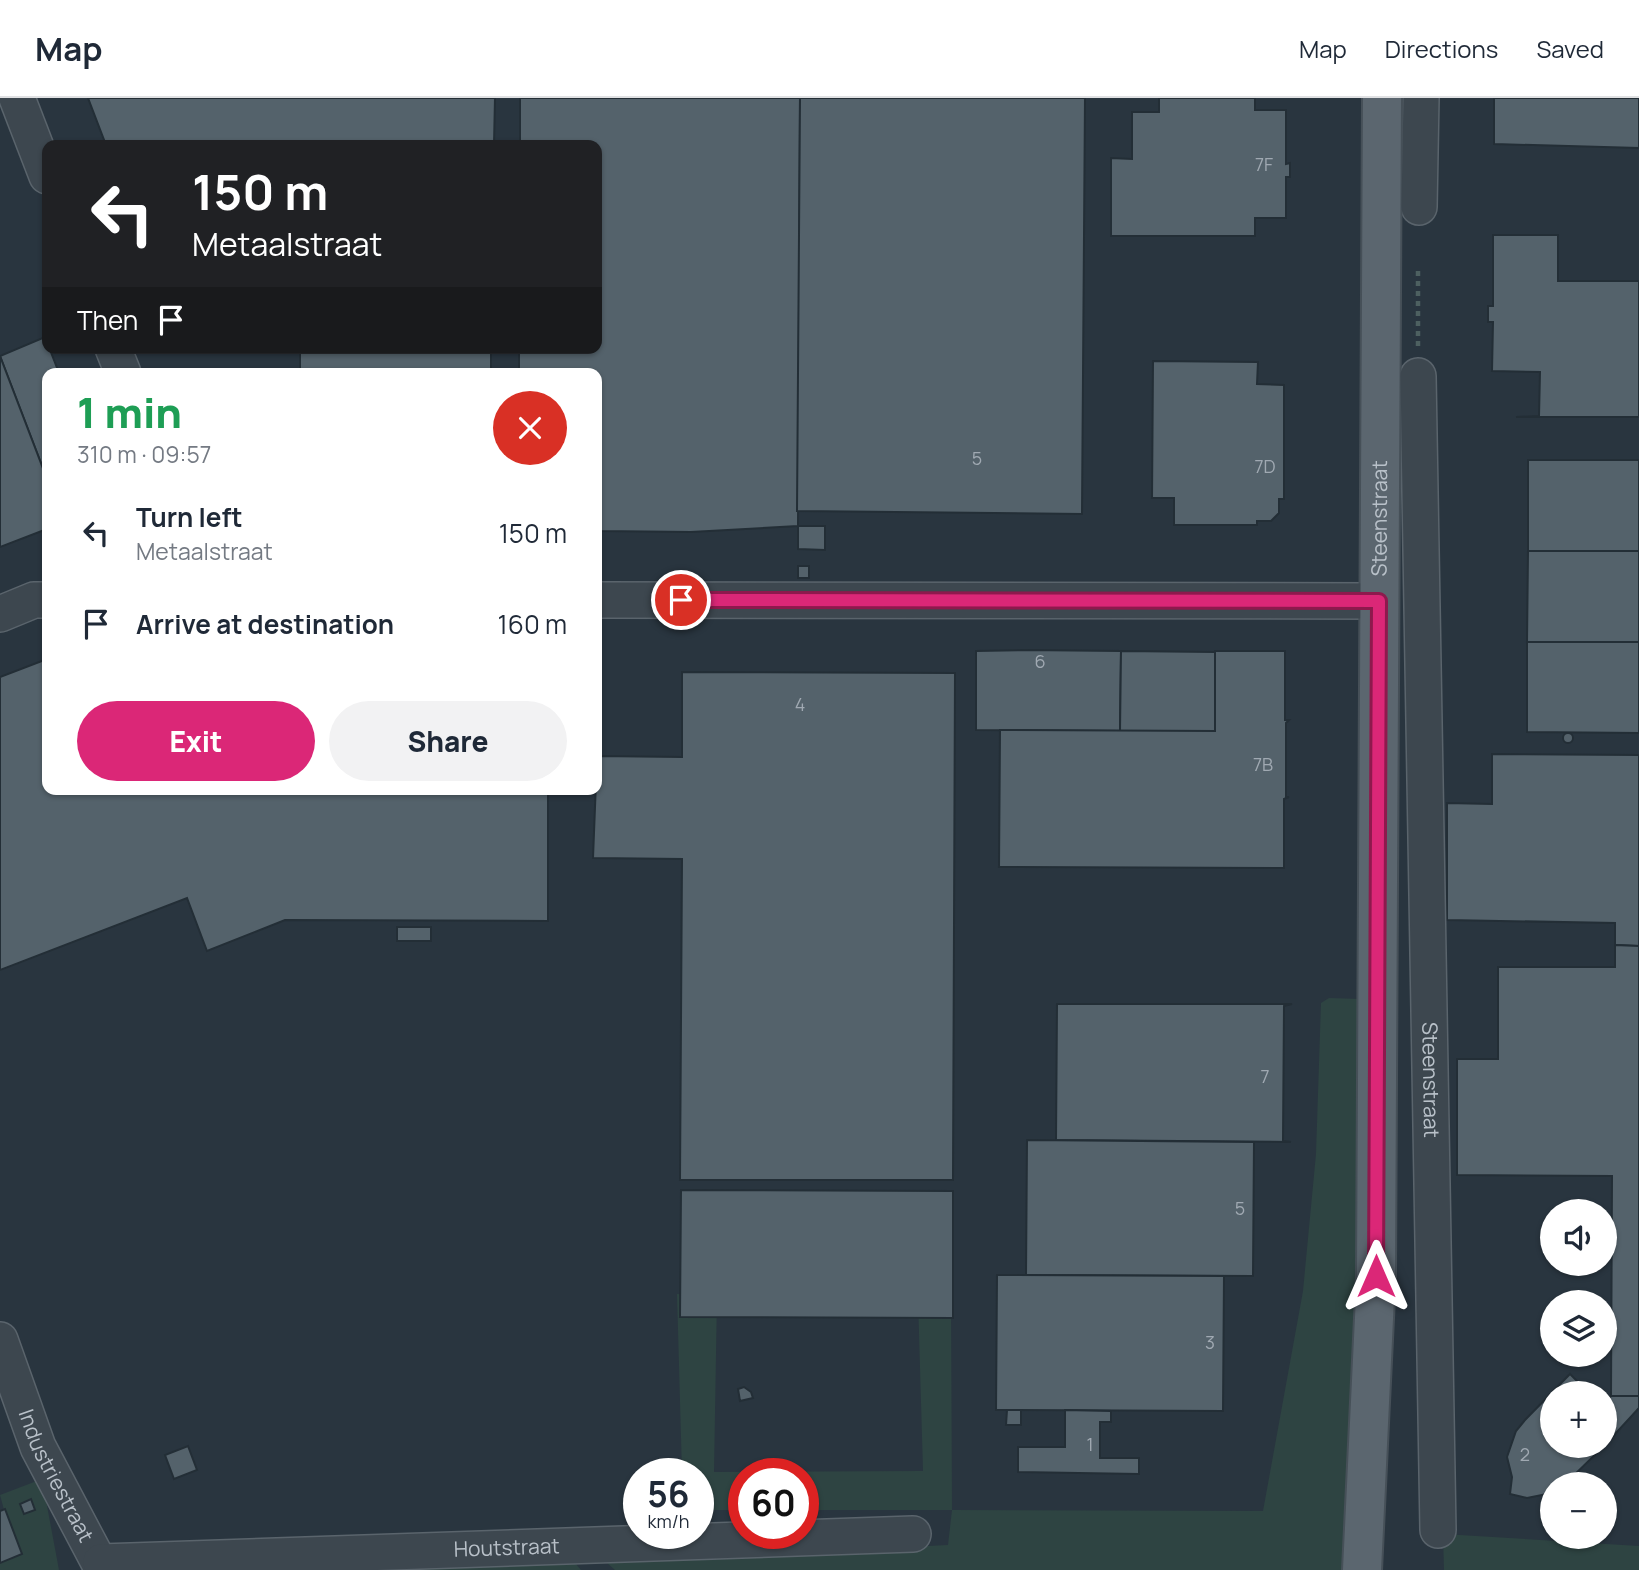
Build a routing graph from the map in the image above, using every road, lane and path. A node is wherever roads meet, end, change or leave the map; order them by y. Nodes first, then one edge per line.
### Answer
1 (17, 98) edge
2 (1421, 98) edge
3 (1383, 99) edge
4 (42, 163) edge
5 (1419, 207) dead end
6 (1418, 259) dead end
7 (1418, 376) joint
8 (1380, 448) junction
9 (1418, 449) junction
10 (42, 600) edge
11 (602, 600) edge
12 (1379, 601) junction
13 (0, 614) edge
14 (1378, 738) junction
15 (1422, 738) junction
16 (1427, 942) junction
17 (1378, 943) junction
18 (1376, 1276) junction
19 (0, 1340) edge
20 (1438, 1530) dead end
21 (913, 1534) dead end
22 (102, 1566) edge
23 (1362, 1570) edge
24 (1387, 1570) edge

1 - 4 street
2 - 5 street
3 - 8 main road, Steenstraat
6 - 7 path
7 - 9 street, Steenstraat
8 - 9 street
8 - 12 main road, Steenstraat
9 - 15 street, Steenstraat
10 - 13 street
11 - 12 street
12 - 14 main road, Steenstraat
14 - 15 street
14 - 17 main road, Steenstraat
15 - 16 street, Steenstraat
16 - 17 street
16 - 20 street, Steenstraat
17 - 18 main road, Steenstraat
18 - 23 main road, Steenstraat
18 - 24 main road, Steenstraat
19 - 22 street, Industriestraat
21 - 22 street, Houtstraat

